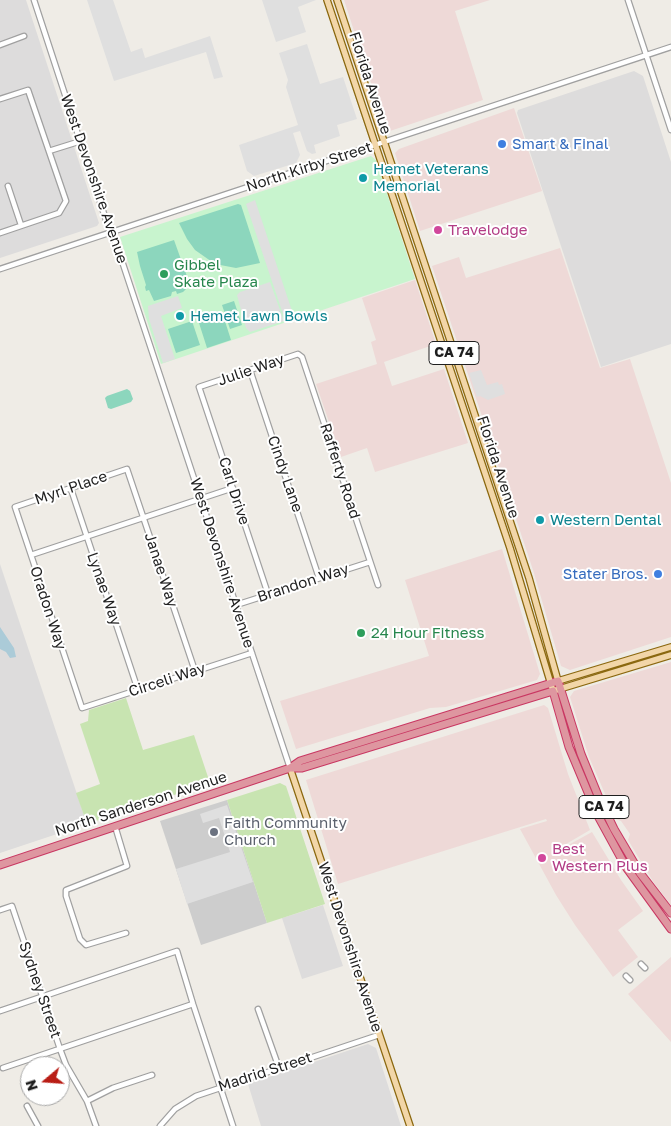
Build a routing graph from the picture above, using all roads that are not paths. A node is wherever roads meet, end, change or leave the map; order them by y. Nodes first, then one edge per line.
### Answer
1 (34, 0) edge
2 (329, 0) edge
3 (337, 0) edge
4 (628, 0) edge
5 (335, 24) junction
6 (346, 29) junction
7 (24, 36) dead end
8 (0, 45) edge
9 (671, 47) edge
10 (646, 55) junction
11 (363, 79) junction
12 (0, 99) edge
13 (671, 130) edge
14 (81, 141) junction
15 (384, 142) junction
16 (376, 144) junction
17 (49, 152) junction
18 (8, 186) dead end
19 (21, 225) junction
20 (0, 232) edge
21 (112, 233) junction
22 (0, 269) edge
23 (422, 285) junction
24 (439, 310) junction
25 (437, 327) junction
26 (302, 356) joint
27 (456, 360) junction
28 (250, 370) junction
29 (199, 387) joint
30 (127, 469) joint
31 (233, 488) junction
32 (71, 489) junction
33 (201, 499) junction
34 (15, 507) joint
35 (144, 518) junction
36 (86, 537) junction
37 (31, 555) junction
38 (370, 562) junction
39 (320, 578) junction
40 (378, 585) dead end
41 (268, 594) junction
42 (236, 605) junction
43 (671, 647) edge
44 (663, 650) junction
45 (252, 653) junction
46 (671, 654) edge
47 (625, 669) junction
48 (195, 671) junction
49 (554, 682) junction
50 (138, 690) junction
51 (556, 690) junction
52 (489, 702) junction
53 (478, 706) junction
54 (82, 708) joint
55 (461, 720) junction
56 (290, 768) junction
57 (115, 826) junction
58 (605, 828) junction
59 (0, 865) edge
60 (647, 882) junction
61 (0, 910) edge
62 (671, 913) edge
63 (671, 929) edge
64 (126, 933) dead end
65 (641, 964) dead end
66 (645, 968) dead end
67 (626, 976) dead end
68 (630, 980) dead end
69 (42, 997) junction
70 (193, 1004) junction
71 (258, 1009) dead end
72 (0, 1011) edge
73 (379, 1035) junction
74 (60, 1049) junction
75 (3, 1068) dead end
76 (279, 1068) junction
77 (152, 1075) dead end
78 (220, 1087) junction
79 (87, 1101) junction
80 (27, 1106) dead end
81 (38, 1126) edge
82 (96, 1126) edge
83 (160, 1126) edge
84 (234, 1126) edge
85 (410, 1126) edge

1 - 14 street, West Devonshire Avenue
2 - 5 main road, Florida Avenue
2 - 6 main road
3 - 6 main road, Florida Avenue / CA 74
4 - 10 street
5 - 11 main road
5 - 16 main road, Florida Avenue
6 - 11 main road, Florida Avenue / CA 74
7 - 8 street
9 - 10 street, North Kirby Street
10 - 13 street
10 - 15 street, North Kirby Street
11 - 15 main road, Florida Avenue / CA 74
12 - 17 street
14 - 17 street
14 - 21 street, West Devonshire Avenue
15 - 16 street, North Kirby Street
15 - 24 main road, Florida Avenue / CA 74
16 - 21 street, North Kirby Street
16 - 23 main road, Florida Avenue
17 - 19 street
18 - 19 street
19 - 20 street
21 - 22 street, North Kirby Street
21 - 33 street, West Devonshire Avenue
23 - 24 main road
23 - 25 main road, Florida Avenue
24 - 27 main road, Florida Avenue / CA 74
25 - 27 main road
25 - 49 main road, Florida Avenue
26 - 28 street, Julie Way
26 - 38 street, Rafferty Road
27 - 49 main road, Florida Avenue / CA 74
28 - 29 street, Julie Way
28 - 39 street, Cindy Lane
29 - 31 street, Carl Drive
30 - 32 street, Myrl Place
30 - 35 street, Janae Way
31 - 33 street
31 - 41 street, Carl Drive
32 - 34 street, Myrl Place
32 - 36 street, Lynae Way
33 - 35 street
33 - 42 street, West Devonshire Avenue
34 - 37 street, Oradon Way
35 - 36 street
35 - 48 street, Janae Way
36 - 37 street
36 - 50 street, Lynae Way
37 - 54 street, Oradon Way
38 - 39 street, Brandon Way
38 - 40 street, Rafferty Road
39 - 41 street, Brandon Way
41 - 42 street, Brandon Way
42 - 45 street, West Devonshire Avenue
43 - 44 main road
44 - 47 main road
44 - 49 main road
45 - 48 street, Circeli Way
45 - 56 street, West Devonshire Avenue
46 - 47 main road
47 - 51 main road
48 - 50 street, Circeli Way
49 - 51 highway, Florida Avenue / CA 74
49 - 52 highway, North Sanderson Avenue
50 - 54 street, Circeli Way
51 - 55 highway, North Sanderson Avenue
51 - 58 highway, Florida Avenue
51 - 60 highway, Florida Avenue / CA 74
52 - 53 highway, North Sanderson Avenue
52 - 55 highway
53 - 55 highway
53 - 56 highway, North Sanderson Avenue
55 - 56 highway, North Sanderson Avenue
56 - 57 highway, North Sanderson Avenue
56 - 73 main road, West Devonshire Avenue
57 - 59 highway, North Sanderson Avenue
57 - 64 street
58 - 60 highway
58 - 63 highway, Florida Avenue
60 - 62 highway, Florida Avenue / CA 74
61 - 69 street, Sydney Street
65 - 66 street
67 - 68 street
69 - 70 street
69 - 72 street
69 - 74 street, Sydney Street
70 - 74 street
70 - 78 street
71 - 76 street
73 - 76 street, Madrid Street
73 - 85 main road, West Devonshire Avenue
74 - 75 street
74 - 79 street, Sydney Street
76 - 78 street, Madrid Street
77 - 79 street
78 - 83 street, Madrid Street
78 - 84 street
79 - 82 street, Sydney Street
80 - 81 street

